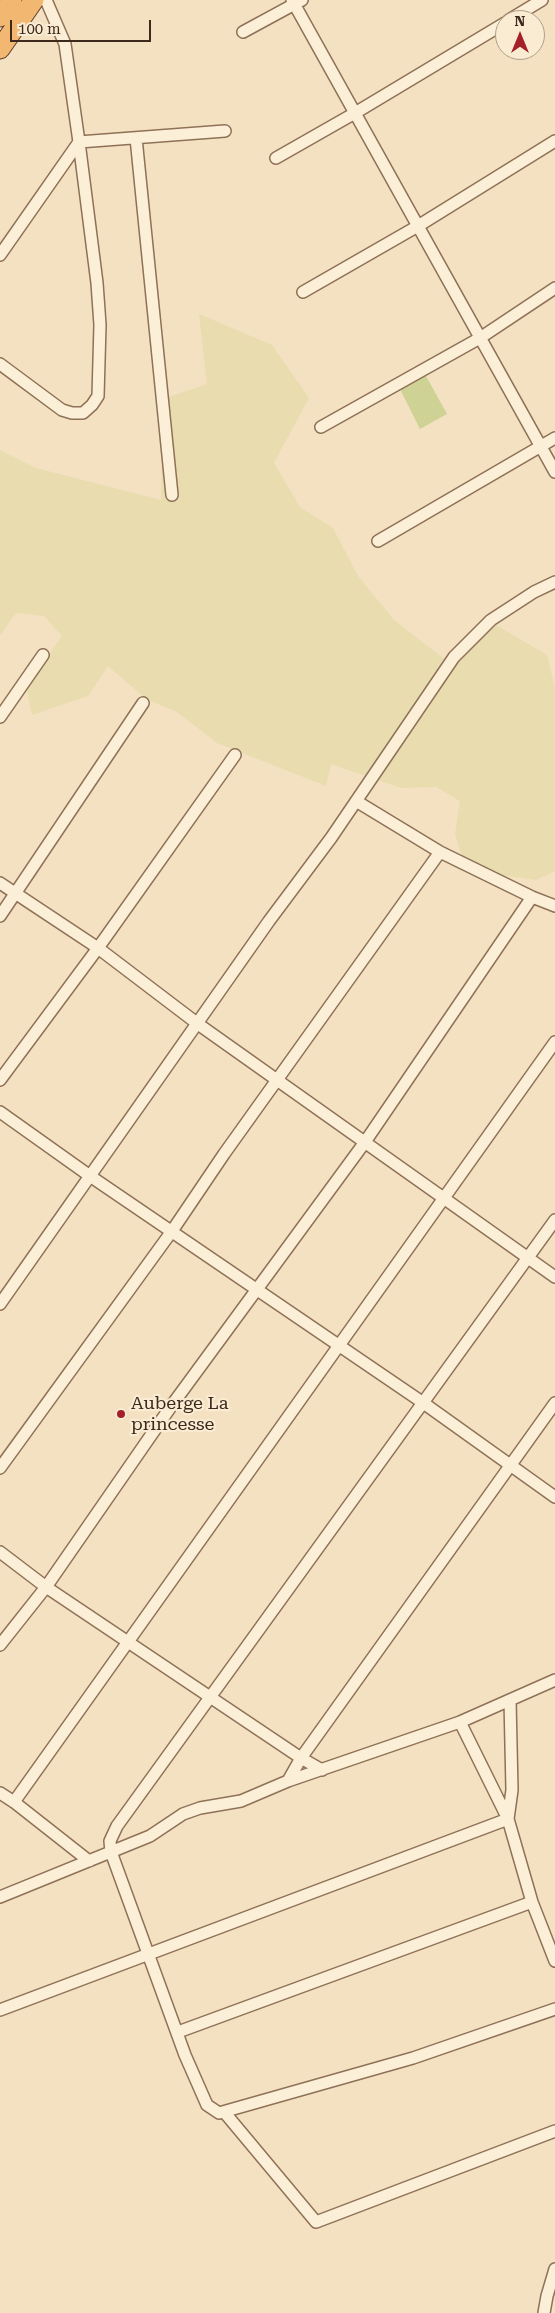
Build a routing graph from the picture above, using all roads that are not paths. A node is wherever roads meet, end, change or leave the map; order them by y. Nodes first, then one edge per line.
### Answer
1 (12, 0) edge
2 (34, 0) edge
3 (46, 0) edge
4 (542, 0) edge
5 (296, 2) edge
6 (526, 10) edge
7 (0, 17) edge
8 (495, 28) edge
9 (243, 32) dead end
10 (0, 49) edge
11 (355, 114) junction
12 (225, 131) dead end
13 (136, 138) junction
14 (555, 141) edge
15 (79, 142) junction
16 (276, 158) dead end
17 (418, 226) junction
18 (0, 255) edge
19 (555, 288) edge
20 (303, 292) dead end
21 (480, 338) junction
22 (0, 364) edge
23 (320, 427) dead end
24 (555, 438) edge
25 (541, 446) junction
26 (555, 472) edge
27 (172, 495) dead end
28 (378, 541) dead end
29 (555, 582) edge
30 (43, 655) dead end
31 (143, 703) dead end
32 (0, 718) edge
33 (235, 755) dead end
34 (356, 801) junction
35 (440, 852) junction
36 (0, 883) edge
37 (15, 893) junction
38 (532, 896) junction
39 (555, 906) edge
40 (0, 916) edge
41 (98, 948) junction
42 (198, 1024) junction
43 (555, 1042) edge
44 (0, 1080) edge
45 (278, 1081) junction
46 (0, 1112) edge
47 (365, 1142) junction
48 (90, 1176) junction
49 (445, 1198) junction
50 (555, 1220) edge
51 (172, 1231) junction
52 (529, 1257) junction
53 (555, 1277) edge
54 (256, 1289) junction
55 (0, 1304) edge
56 (340, 1346) junction
57 (422, 1402) junction
58 (555, 1403) edge
59 (510, 1467) junction
60 (0, 1468) edge
61 (555, 1497) edge
62 (0, 1552) edge
63 (46, 1587) junction
64 (129, 1641) junction
65 (0, 1646) edge
66 (555, 1680) edge
67 (211, 1697) junction
68 (510, 1700) junction
69 (460, 1722) junction
70 (301, 1758) junction
71 (322, 1770) junction
72 (288, 1781) junction
73 (0, 1793) edge
74 (14, 1802) junction
75 (508, 1819) junction
76 (111, 1852) junction
77 (89, 1861) junction
78 (0, 1897) edge
79 (532, 1902) junction
80 (149, 1954) junction
81 (555, 1961) edge
82 (555, 2009) edge
83 (0, 2010) edge
84 (178, 2032) junction
85 (225, 2113) junction
86 (555, 2131) edge
87 (555, 2269) edge
88 (544, 2313) edge

1 - 7 highway
2 - 10 highway
3 - 15 street
4 - 6 street
5 - 9 street
5 - 11 street
8 - 11 street
11 - 16 street
11 - 17 street
12 - 13 street
13 - 15 street
13 - 27 street
14 - 17 street
15 - 18 street
15 - 22 street
17 - 20 street
17 - 21 street
19 - 21 street
21 - 23 street
21 - 25 street
24 - 25 street
25 - 26 street
25 - 28 street
29 - 34 street
30 - 32 street
31 - 37 street
33 - 41 street
34 - 35 street
34 - 42 street
35 - 38 street
35 - 45 street
36 - 37 street
37 - 40 street
37 - 41 street
38 - 39 street
38 - 47 street
41 - 42 street
41 - 44 street
42 - 45 street
42 - 48 street
43 - 49 street
45 - 47 street
45 - 51 street
46 - 48 street
47 - 49 street
47 - 54 street
48 - 51 street
48 - 55 street
49 - 52 street
49 - 56 street
50 - 52 street
51 - 54 street
51 - 60 street
52 - 53 street
52 - 57 street
54 - 56 street
54 - 63 street
56 - 57 street
56 - 64 street
57 - 59 street
57 - 67 street
58 - 59 street
59 - 61 street
59 - 70 street
62 - 63 street
63 - 64 street
63 - 65 street
64 - 67 street
64 - 74 street
66 - 68 street
67 - 70 street
67 - 76 street
68 - 69 street
68 - 75 street
69 - 71 street
69 - 75 street
70 - 71 street
70 - 72 street
71 - 72 street
72 - 76 street
73 - 74 street
74 - 77 street
75 - 79 street
75 - 80 street
76 - 77 street
76 - 80 street
77 - 78 street
79 - 81 street
79 - 84 street
80 - 83 street
80 - 84 street
82 - 85 street
84 - 85 street
85 - 86 street
87 - 88 street

